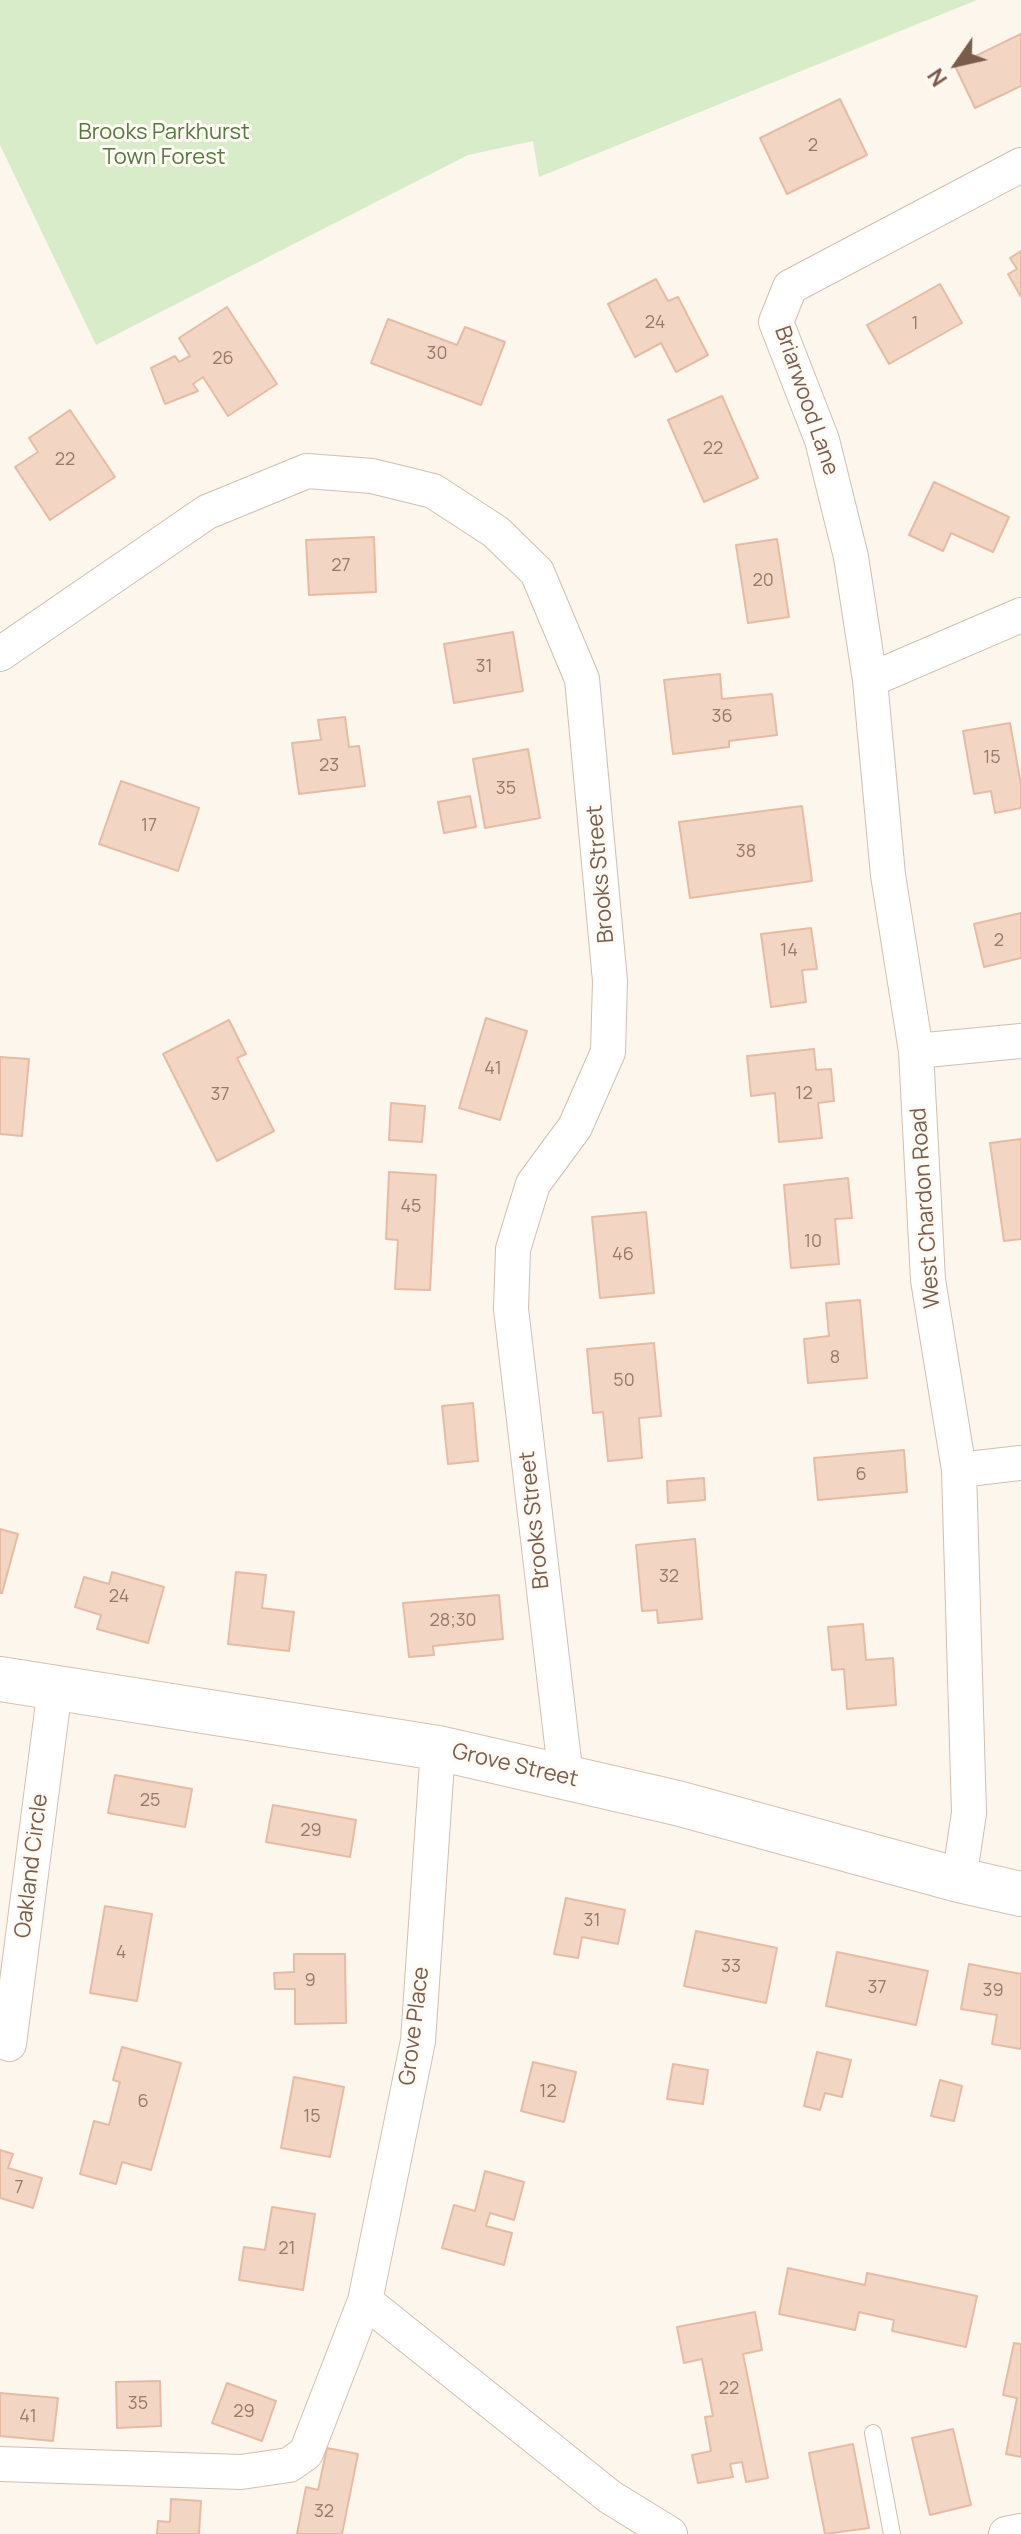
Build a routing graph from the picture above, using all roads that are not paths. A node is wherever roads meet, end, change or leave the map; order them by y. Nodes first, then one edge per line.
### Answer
1 (1021, 165) edge
2 (1021, 615) edge
3 (0, 654) edge
4 (870, 680) junction
5 (1021, 1041) edge
6 (916, 1051) junction
7 (1021, 1463) edge
8 (959, 1470) junction
9 (0, 1679) edge
10 (55, 1688) junction
11 (438, 1748) junction
12 (566, 1778) junction
13 (959, 1880) junction
14 (1021, 1894) edge
15 (9, 2044) dead end
16 (365, 2301) junction
17 (873, 2433) dead end
18 (0, 2464) edge
19 (1021, 2531) edge
20 (670, 2534) edge
21 (892, 2534) edge
22 (1006, 2534) edge

1 - 4 street, Briarwood Lane
2 - 4 street
3 - 12 street, Brooks Street
4 - 6 street, West Chardon Road
5 - 6 street
6 - 8 street, West Chardon Road
7 - 8 street
8 - 13 street, West Chardon Road
9 - 10 street, Grove Street
10 - 11 street, Grove Street
10 - 15 street, Oakland Circle
11 - 12 street, Grove Street
11 - 16 street, Grove Place
12 - 13 street, Grove Street
13 - 14 street, Grove Street
16 - 18 street, Grove Place
16 - 20 street
17 - 21 lane
19 - 22 street

